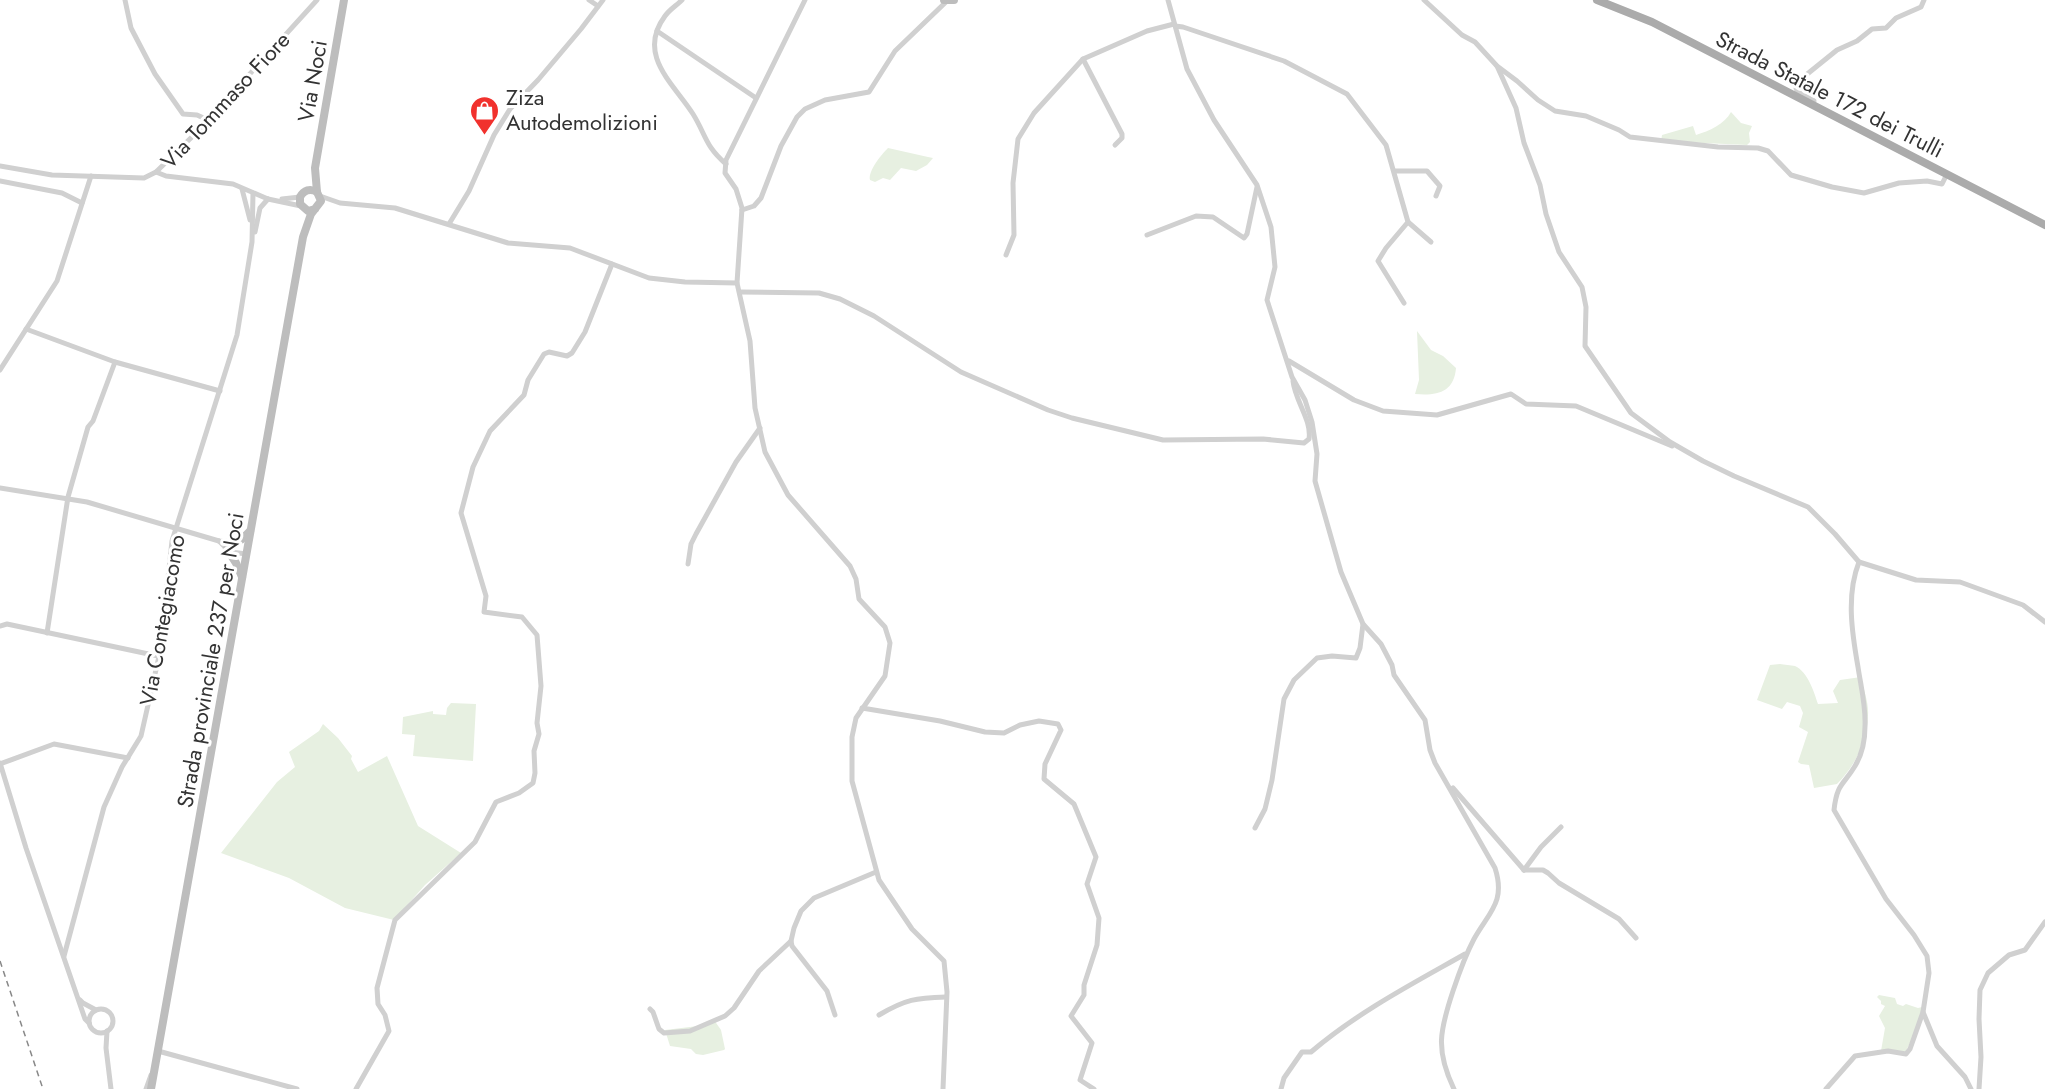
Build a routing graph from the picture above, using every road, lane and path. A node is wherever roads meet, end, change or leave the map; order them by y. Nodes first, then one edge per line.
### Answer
1 (125, 0) edge
2 (317, 0) edge
3 (344, 0) edge
4 (589, 0) edge
5 (603, 0) edge
6 (682, 0) edge
7 (805, 0) edge
8 (946, 0) edge
9 (954, 0) edge
10 (1167, 0) edge
11 (1424, 0) edge
12 (1597, 0) edge
13 (1924, 0) edge
14 (598, 6) junction
15 (1175, 26) junction
16 (657, 31) junction
17 (1083, 59) junction
18 (1497, 66) junction
19 (756, 98) junction
20 (1813, 105) junction
21 (207, 120) junction
22 (1115, 145) dead end
23 (726, 164) junction
24 (0, 166) edge
25 (315, 168) junction
26 (1394, 171) junction
27 (156, 172) junction
28 (1947, 174) junction
29 (91, 176) junction
30 (0, 181) edge
31 (1257, 185) junction
32 (242, 189) junction
33 (253, 193) junction
34 (302, 194) junction
35 (318, 194) junction
36 (1436, 196) dead end
37 (268, 199) junction
38 (82, 203) junction
39 (340, 203) junction
40 (302, 207) junction
41 (317, 208) junction
42 (741, 210) junction
43 (1408, 222) junction
44 (2042, 222) edge
45 (449, 224) junction
46 (1147, 235) dead end
47 (303, 237) junction
48 (252, 242) junction
49 (1431, 242) dead end
50 (1006, 255) dead end
51 (612, 264) junction
52 (737, 284) junction
53 (740, 292) junction
54 (1404, 303) dead end
55 (26, 329) junction
56 (114, 362) junction
57 (1288, 362) junction
58 (0, 370) edge
59 (1292, 377) junction
60 (219, 391) junction
61 (760, 428) junction
62 (1695, 456) junction
63 (0, 488) edge
64 (68, 497) junction
65 (177, 528) junction
66 (251, 530) junction
67 (219, 541) junction
68 (234, 542) junction
69 (227, 549) junction
70 (248, 550) junction
71 (1859, 562) junction
72 (688, 564) dead end
73 (243, 578) junction
74 (2045, 622) edge
75 (1363, 624) junction
76 (0, 626) edge
77 (47, 633) junction
78 (158, 656) junction
79 (862, 708) junction
80 (128, 758) junction
81 (0, 763) edge
82 (1442, 775) junction
83 (1561, 827) dead end
84 (1255, 828) dead end
85 (1524, 870) junction
86 (876, 872) junction
87 (2045, 922) edge
88 (1636, 938) dead end
89 (791, 941) junction
90 (1466, 954) junction
91 (64, 956) junction
92 (946, 997) junction
93 (79, 998) junction
94 (650, 1009) dead end
95 (96, 1010) junction
96 (1923, 1012) junction
97 (879, 1015) dead end
98 (835, 1016) dead end
99 (89, 1023) junction
100 (96, 1032) junction
101 (107, 1032) junction
102 (106, 1048) junction
103 (158, 1051) junction
104 (155, 1066) junction
105 (111, 1089) edge
106 (146, 1089) edge
107 (153, 1089) edge
108 (297, 1089) edge
109 (356, 1089) edge
110 (943, 1089) edge
111 (1094, 1089) edge
112 (1281, 1089) edge
113 (1454, 1089) edge
114 (1826, 1089) edge
115 (1971, 1089) edge
116 (1979, 1089) edge

1 - 21 street
2 - 21 street, Via Tommaso Fiore
3 - 25 main road, Via Noci
4 - 14 street
5 - 14 street
6 - 16 street
7 - 19 street
8 - 9 main road
8 - 42 street
10 - 15 street
11 - 18 street
12 - 20 main road, Strada Statale 172 dei Trulli
13 - 20 street
14 - 45 street
15 - 17 street
15 - 26 street
15 - 31 street
16 - 19 street
16 - 23 street
17 - 22 street
17 - 50 street
18 - 28 street
18 - 62 street
19 - 23 street
20 - 28 main road, Strada Statale 172 dei Trulli
21 - 27 street, Via Tommaso Fiore
23 - 42 street
24 - 29 street
25 - 34 main road, Via Noci
25 - 35 main road, Via Noci
26 - 36 street
26 - 43 street
27 - 29 street
27 - 32 street
28 - 44 main road, Strada Statale 172 dei Trulli
29 - 38 street
30 - 38 street
31 - 46 street
31 - 57 street
32 - 33 street
32 - 48 street, Via Contegiacomo
33 - 37 street
33 - 48 street, Via Contegiacomo
34 - 35 main road
34 - 37 street
34 - 40 main road
35 - 39 street
35 - 41 main road
37 - 40 street
37 - 48 street, Via Contegiacomo
38 - 55 street
39 - 41 street
39 - 45 street
40 - 41 main road
40 - 47 main road, Strada provinciale 237 per Noci
41 - 47 main road, Strada provinciale 237 per Noci
42 - 52 street
43 - 49 street
43 - 54 street
45 - 51 street
47 - 66 main road, Strada provinciale 237 per Noci
48 - 60 street, Via Contegiacomo
51 - 52 street
51 - 109 street
52 - 53 street
53 - 59 street
53 - 61 street
55 - 56 street
55 - 58 street
56 - 60 street
56 - 64 street
57 - 59 street
57 - 62 street
59 - 75 street
60 - 65 street, Via Contegiacomo
61 - 72 street
61 - 79 street
62 - 71 street
63 - 64 street
64 - 65 street
64 - 77 street
65 - 67 street
65 - 78 street, Via Contegiacomo
66 - 68 main road
66 - 70 main road, Strada provinciale 237 per Noci
67 - 68 street
67 - 69 street
68 - 70 street
69 - 70 street
69 - 73 main road
70 - 73 main road, Strada provinciale 237 per Noci
71 - 74 street
71 - 96 street
73 - 103 main road, Strada provinciale 237 per Noci
75 - 82 street
75 - 84 street
76 - 77 street
77 - 78 street
78 - 80 street, Via Contegiacomo
79 - 86 street
79 - 111 street
80 - 81 street
80 - 91 street, Via Contegiacomo
81 - 91 street
82 - 85 street
82 - 90 street
83 - 85 street
85 - 88 street
86 - 89 street
86 - 92 street
87 - 116 street
89 - 94 street
89 - 98 street
90 - 112 street
90 - 113 street
91 - 93 street
92 - 97 street
92 - 110 street
93 - 95 street
93 - 99 street
95 - 99 street
95 - 101 street
96 - 114 street
96 - 115 street
99 - 100 street
100 - 101 street
100 - 102 street
101 - 102 street
102 - 105 street
103 - 104 main road, Strada provinciale 237 per Noci
103 - 108 street
104 - 106 street
104 - 107 main road, Strada provinciale 237 per Noci

